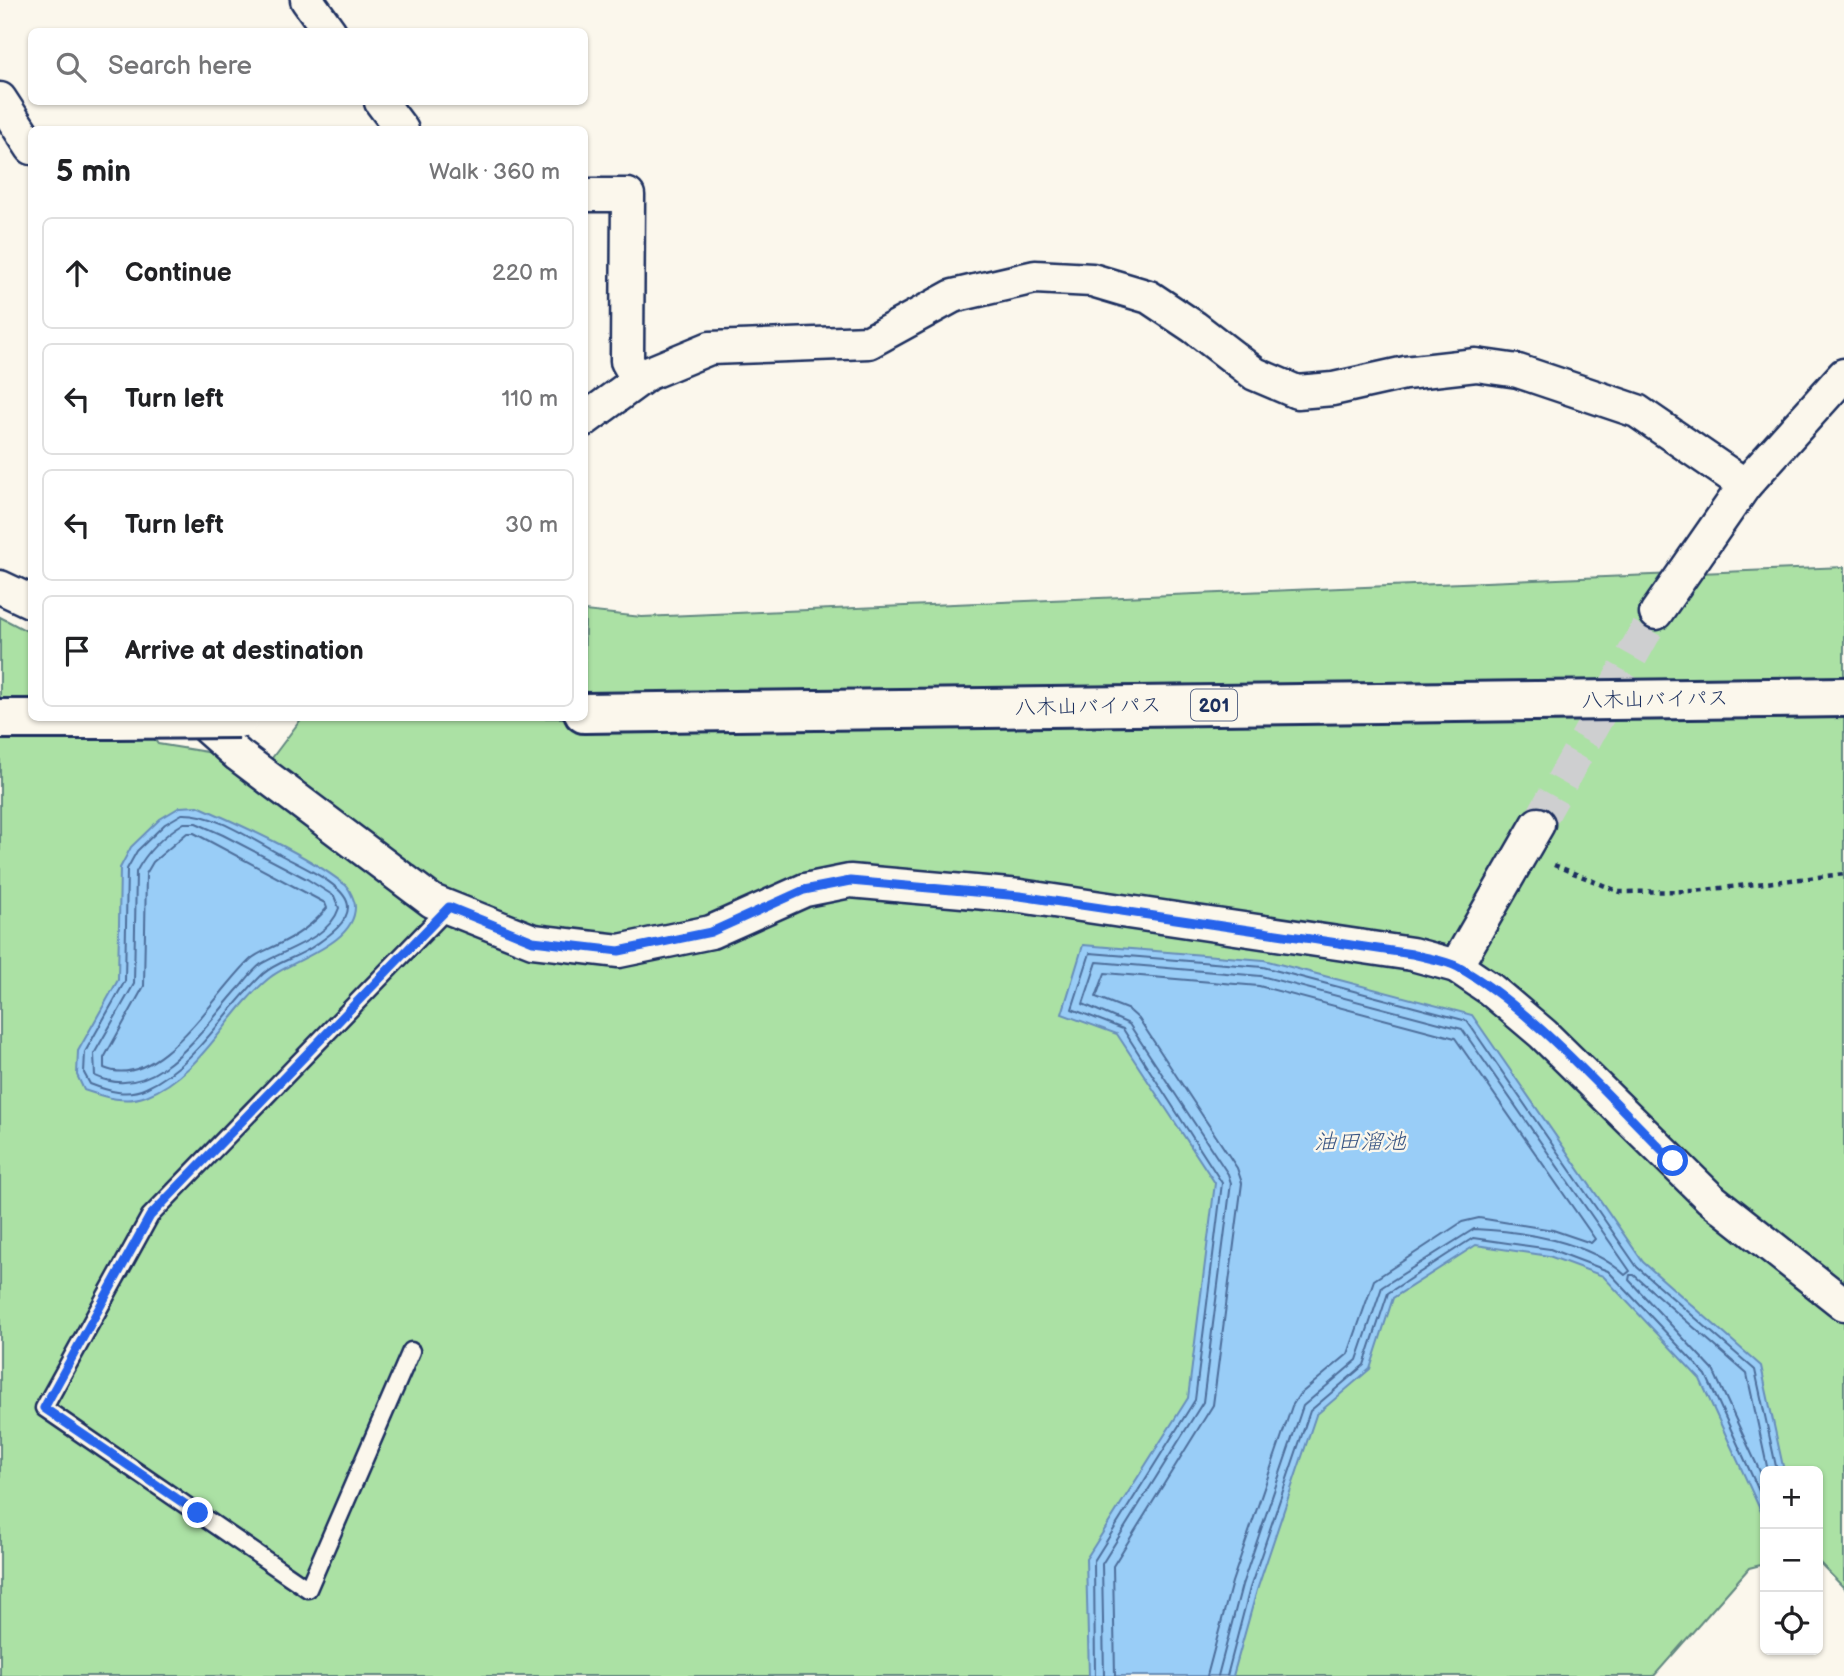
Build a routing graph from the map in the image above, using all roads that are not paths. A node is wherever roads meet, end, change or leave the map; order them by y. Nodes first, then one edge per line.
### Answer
1 (307, 0) edge
2 (327, 28) edge
3 (0, 99) edge
4 (383, 105) edge
5 (399, 126) edge
6 (28, 142) edge
7 (588, 195) edge
8 (1844, 374) edge
9 (638, 380) junction
10 (588, 417) edge
11 (1745, 485) junction
12 (0, 587) edge
13 (28, 600) edge
14 (1657, 613) tunnel mouth
15 (1844, 697) edge
16 (588, 713) edge
17 (0, 719) edge
18 (28, 719) edge
19 (199, 721) edge
20 (1531, 837) tunnel mouth
21 (449, 907) junction
22 (1456, 966) junction
23 (1844, 1304) edge
24 (411, 1351) dead end

1 - 2 street
3 - 6 street
4 - 5 street
7 - 9 street
8 - 11 street
9 - 10 street
9 - 11 street
11 - 14 street
12 - 13 street
15 - 16 highway, 八木山バイパス / 201
17 - 18 highway, bridge
19 - 21 street
20 - 22 street
21 - 22 street
21 - 24 lane
22 - 23 street

